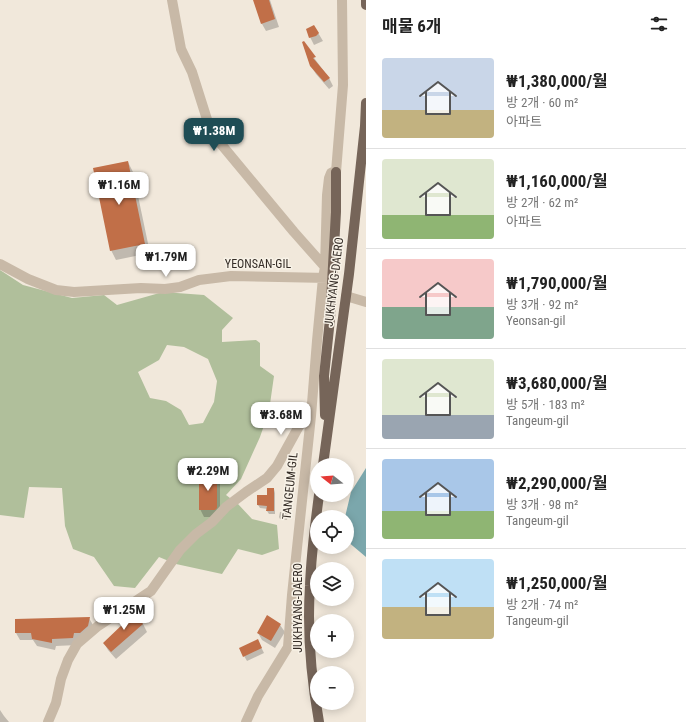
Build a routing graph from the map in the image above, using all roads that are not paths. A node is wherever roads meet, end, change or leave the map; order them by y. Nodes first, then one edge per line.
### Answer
1 (172, 0) edge
2 (342, 0) edge
3 (366, 0) edge
4 (366, 5) edge
5 (366, 103) edge
6 (336, 172) junction
7 (0, 264) edge
8 (325, 267) junction
9 (328, 278) junction
10 (346, 296) junction
11 (366, 302) edge
12 (311, 416) junction
13 (325, 445) junction
14 (324, 458) edge
15 (318, 502) edge
16 (48, 722) edge
17 (246, 722) edge
18 (319, 722) edge

1 - 8 street
2 - 6 street
3 - 4 main road
5 - 10 main road, JUKHYANG-DAERO
6 - 8 street
6 - 9 main road
7 - 9 street, YEONSAN-GIL
8 - 9 street
9 - 12 street
9 - 13 main road
10 - 11 street
10 - 13 main road, JUKHYANG-DAERO
12 - 16 street, TANGEUM-GIL
12 - 17 street, TANGEUM-GIL
13 - 14 main road, JUKHYANG-DAERO
15 - 18 main road, JUKHYANG-DAERO

